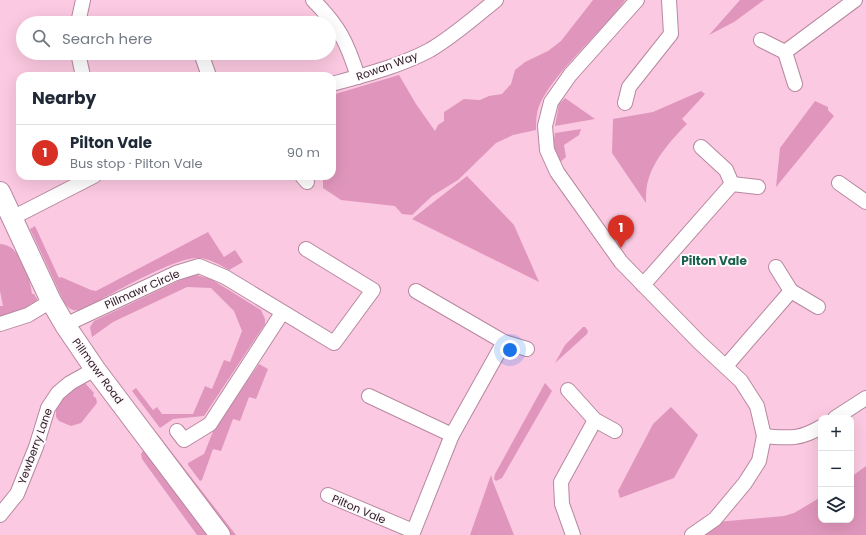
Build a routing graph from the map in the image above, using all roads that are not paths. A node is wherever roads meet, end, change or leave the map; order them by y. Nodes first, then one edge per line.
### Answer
1 (83, 0) edge
2 (313, 0) edge
3 (496, 0) edge
4 (637, 0) edge
5 (669, 0) edge
6 (855, 0) edge
7 (80, 16) edge
8 (328, 16) edge
9 (336, 27) edge
10 (760, 40) dead end
11 (785, 52) junction
12 (80, 60) edge
13 (203, 60) edge
14 (82, 72) edge
15 (208, 72) edge
16 (358, 77) junction
17 (336, 83) edge
18 (795, 84) dead end
19 (625, 103) dead end
20 (701, 147) dead end
21 (86, 180) edge
22 (839, 183) dead end
23 (732, 184) junction
24 (758, 187) dead end
25 (0, 192) edge
26 (864, 194) edge
27 (12, 218) junction
28 (306, 249) dead end
29 (776, 267) dead end
30 (643, 285) junction
31 (416, 291) dead end
32 (791, 291) junction
33 (51, 301) junction
34 (818, 307) dead end
35 (282, 313) junction
36 (0, 324) edge
37 (65, 325) junction
38 (504, 342) junction
39 (527, 349) dead end
40 (726, 366) junction
41 (95, 369) junction
42 (568, 390) dead end
43 (370, 396) dead end
44 (866, 398) edge
45 (840, 415) edge
46 (595, 420) junction
47 (818, 429) edge
48 (177, 431) dead end
49 (615, 431) dead end
50 (452, 435) junction
51 (764, 436) junction
52 (328, 496) dead end
53 (0, 515) edge
54 (413, 533) edge
55 (220, 535) edge
56 (573, 535) edge
57 (692, 535) edge

1 - 7 street
2 - 8 street
3 - 16 street, Rowan Way
4 - 30 street
5 - 19 street
6 - 11 street
9 - 16 street
10 - 11 street
11 - 18 street
12 - 14 street
13 - 15 street
16 - 17 street, Rowan Way
20 - 23 street
21 - 27 street
22 - 26 street
23 - 24 street
23 - 30 street
25 - 27 street, Pillmawr Road
27 - 33 street, Pillmawr Road
28 - 35 street, Pillmawr Circle
29 - 32 street
30 - 40 street
31 - 38 street
32 - 34 street
32 - 40 street
33 - 36 street
33 - 37 street, Pillmawr Road
35 - 37 street, Pillmawr Circle
35 - 48 street
37 - 41 street, Pillmawr Road
38 - 39 street
38 - 50 street, Pilton Vale
40 - 51 street
41 - 53 street, Yewberry Lane
41 - 55 street, Pillmawr Road
42 - 46 street
43 - 50 street
44 - 45 street
46 - 49 street
46 - 56 street
47 - 51 street
50 - 54 street, Pilton Vale
51 - 57 street
52 - 54 street, Pilton Vale

